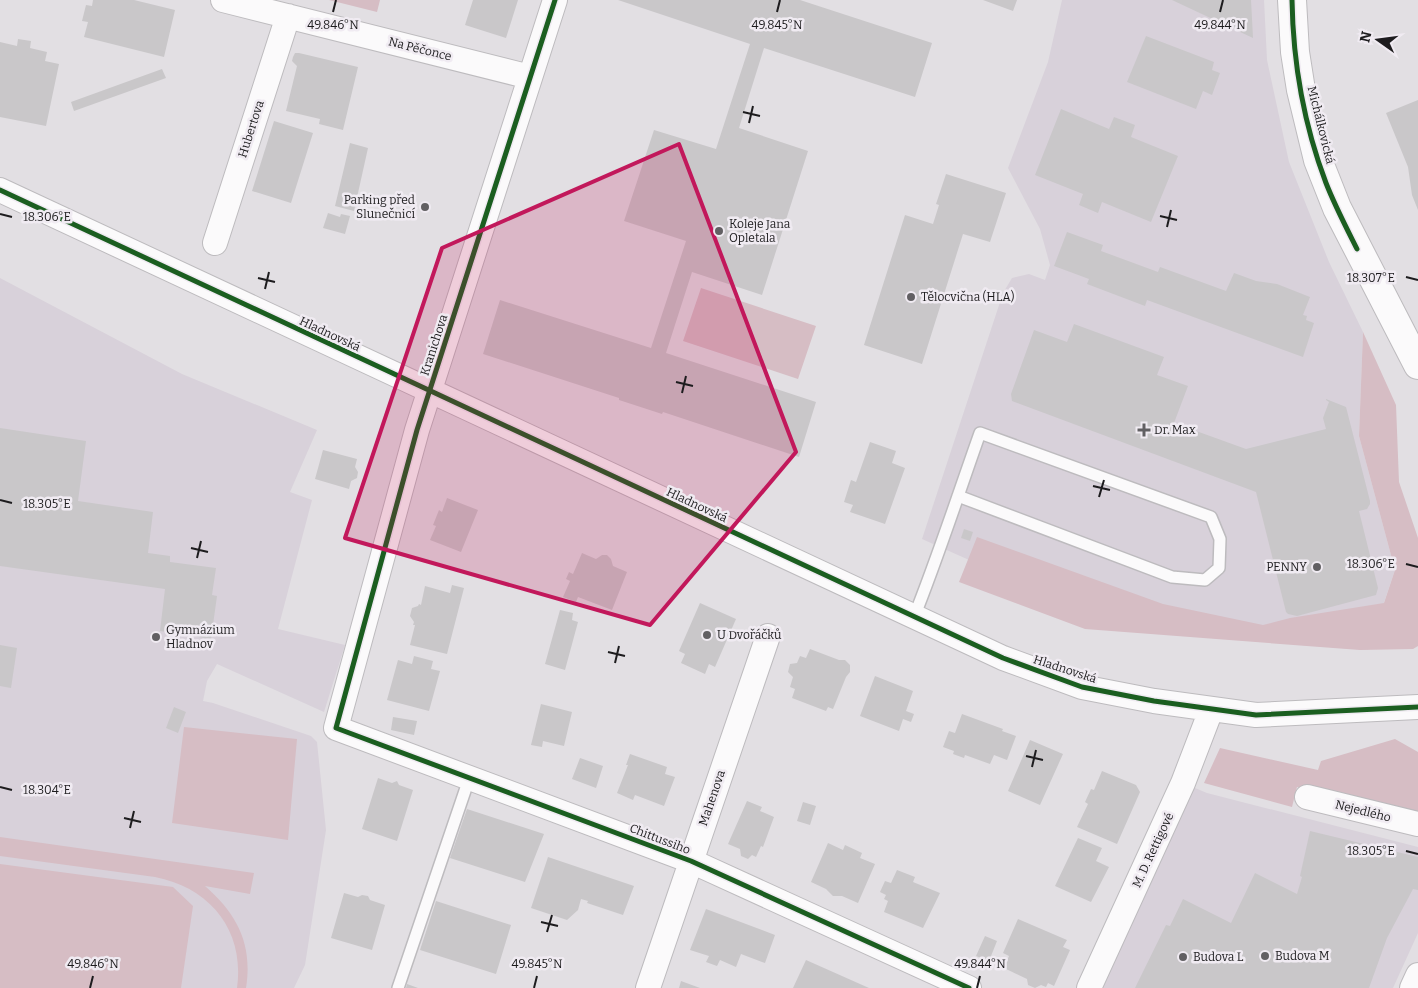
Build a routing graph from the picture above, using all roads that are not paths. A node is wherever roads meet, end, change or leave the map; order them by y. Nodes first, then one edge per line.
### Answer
1 (223, 0) edge
2 (555, 0) edge
3 (1292, 0) edge
4 (288, 16) junction
5 (530, 76) junction
6 (0, 190) edge
7 (215, 242) dead end
8 (1418, 365) edge
9 (430, 392) junction
10 (958, 496) junction
11 (914, 617) junction
12 (768, 636) dead end
13 (1418, 707) edge
14 (1211, 710) junction
15 (336, 728) joint
16 (469, 779) junction
17 (1307, 797) dead end
18 (1418, 824) edge
19 (690, 861) junction
20 (1418, 975) edge
21 (398, 988) edge
22 (648, 988) edge
23 (969, 988) edge
24 (1089, 988) edge
25 (1412, 988) edge

1 - 4 street, Na Pěčonce
2 - 5 street, Kranichova
3 - 8 street, Michálkovická
4 - 5 street, Na Pěčonce
4 - 7 street, Hubertova
5 - 9 street, Kranichova
6 - 9 street, Hladnovská
9 - 11 street, Hladnovská
9 - 15 street, Kranichova
10 - 10 lane
10 - 11 lane
11 - 14 street, Hladnovská
12 - 19 street, Mahenova
13 - 14 street, Hladnovská
14 - 24 street, M. D. Rettigové
15 - 16 street, Chittussiho
16 - 19 street, Chittussiho
16 - 21 lane
17 - 18 street, Nejedlého
19 - 22 street, Mahenova
19 - 23 street, Chittussiho
20 - 25 street

